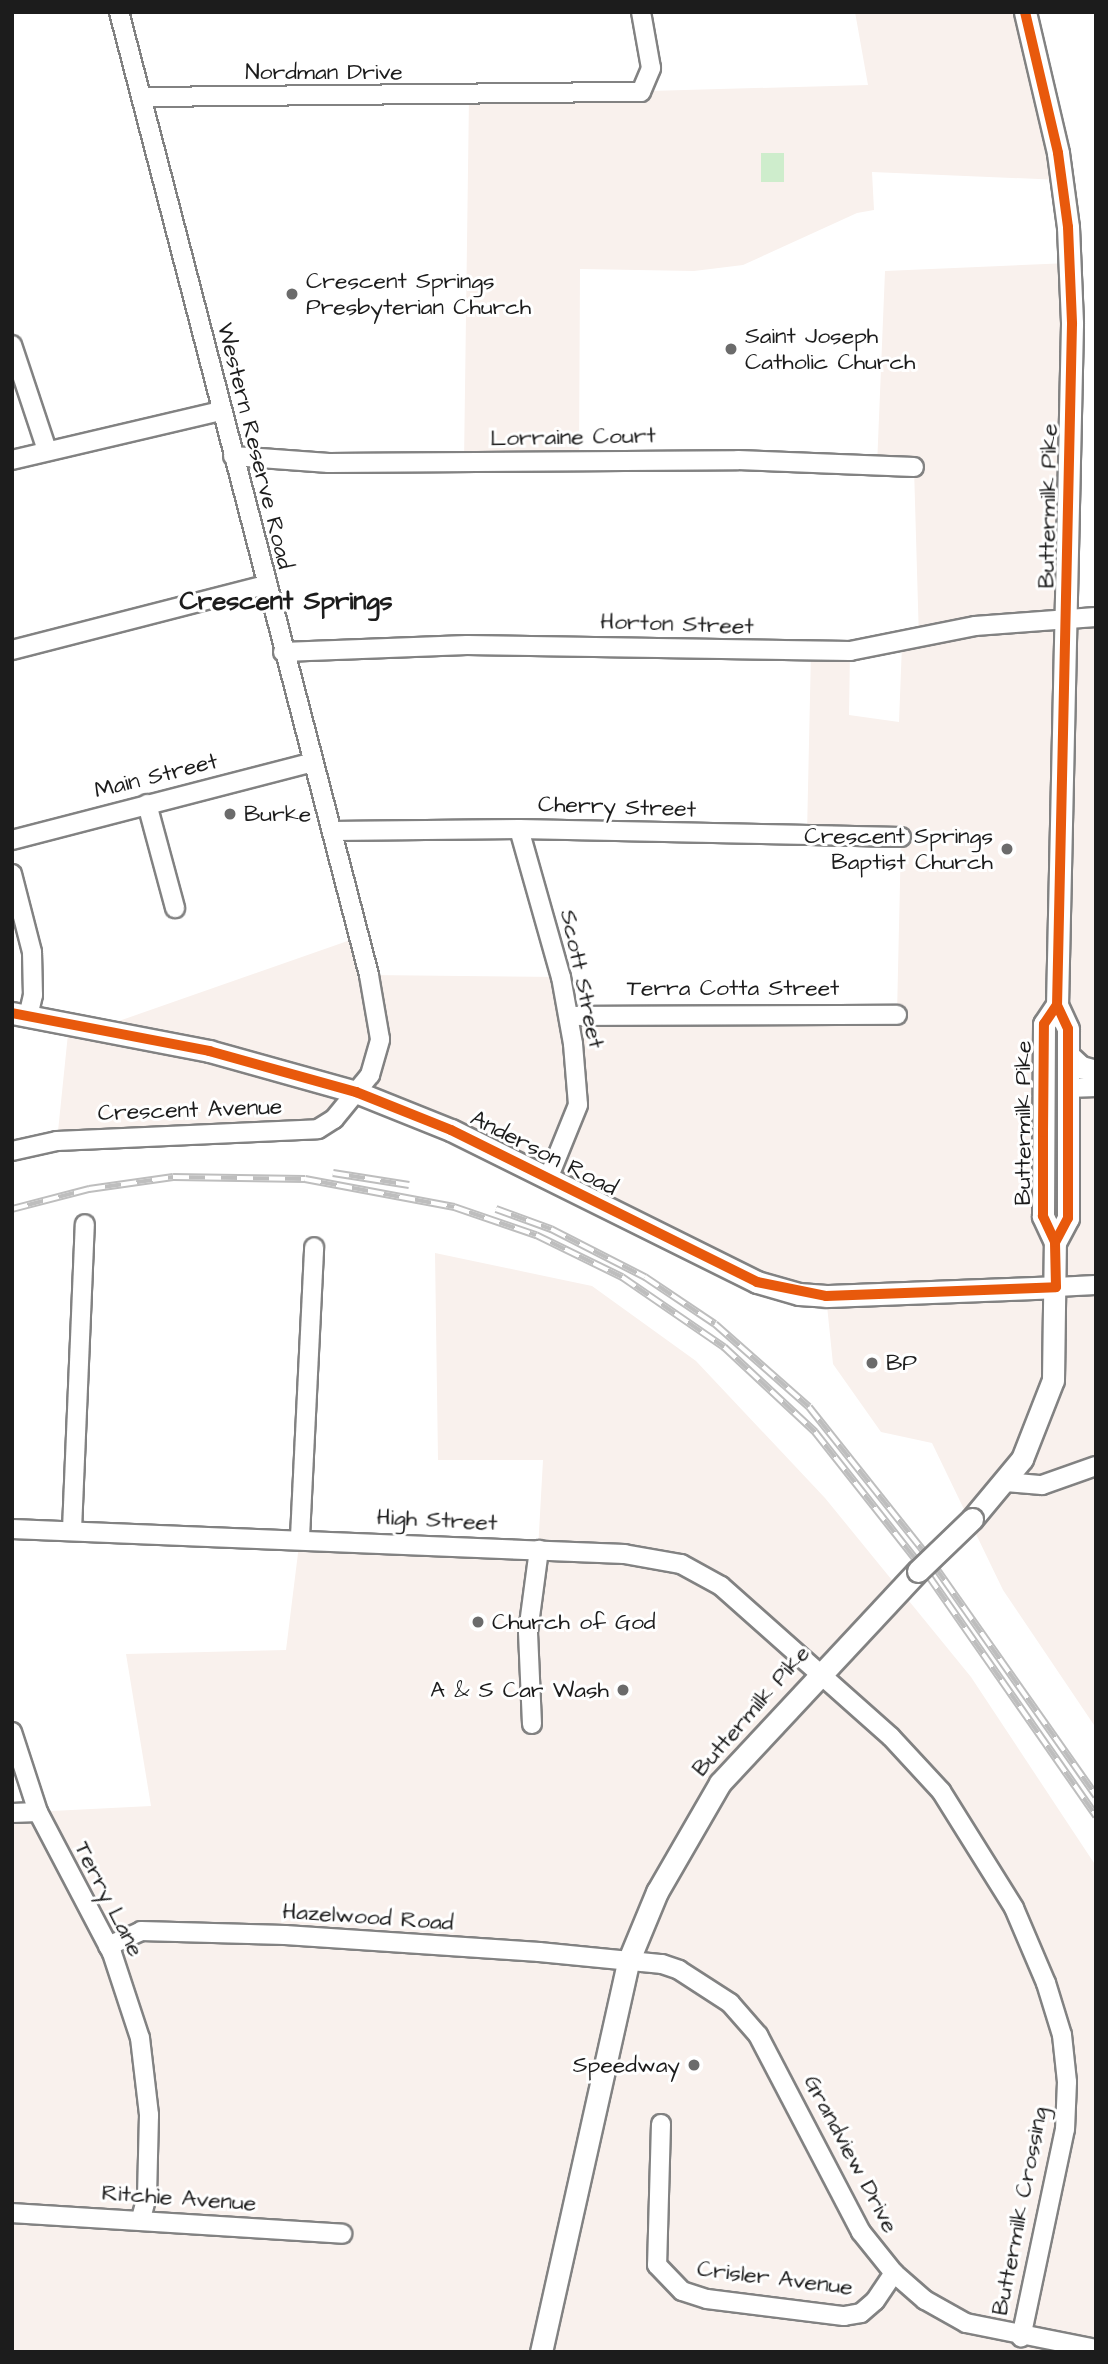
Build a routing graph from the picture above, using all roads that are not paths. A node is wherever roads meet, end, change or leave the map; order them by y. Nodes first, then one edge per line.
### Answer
1 (119, 12) edge
2 (641, 12) edge
3 (1025, 12) edge
4 (144, 97) junction
5 (12, 345) edge
6 (221, 411) junction
7 (47, 450) junction
8 (233, 456) junction
9 (12, 460) edge
10 (914, 467) dead end
11 (266, 585) junction
12 (1096, 617) edge
13 (1066, 618) junction
14 (12, 650) edge
15 (283, 652) junction
16 (313, 762) junction
17 (147, 804) junction
18 (519, 829) junction
19 (332, 831) junction
20 (901, 837) dead end
21 (12, 840) edge
22 (12, 874) edge
23 (175, 908) dead end
24 (1057, 1005) junction
25 (897, 1014) dead end
26 (20, 1015) edge
27 (569, 1017) junction
28 (1068, 1055) junction
29 (1096, 1071) edge
30 (1096, 1087) edge
31 (1068, 1088) junction
32 (356, 1092) junction
33 (12, 1151) edge
34 (548, 1178) junction
35 (85, 1224) dead end
36 (1055, 1242) junction
37 (314, 1247) dead end
38 (1096, 1285) edge
39 (1056, 1287) junction
40 (1096, 1466) edge
41 (1006, 1482) junction
42 (12, 1529) edge
43 (72, 1530) junction
44 (300, 1537) junction
45 (539, 1550) junction
46 (818, 1674) junction
47 (532, 1724) dead end
48 (12, 1732) edge
49 (38, 1812) junction
50 (12, 1813) edge
51 (108, 1946) junction
52 (628, 1962) junction
53 (661, 2124) dead end
54 (12, 2213) edge
55 (141, 2218) junction
56 (342, 2234) dead end
57 (894, 2273) junction
58 (1021, 2337) junction
59 (1096, 2348) edge
60 (541, 2352) edge

1 - 4 street, Western Reserve Road
2 - 4 street, Nordman Drive
3 - 13 main road, Buttermilk Pike
4 - 6 street, Western Reserve Road
5 - 7 street
6 - 7 street
6 - 8 street, Western Reserve Road
7 - 9 street
8 - 10 street, Lorraine Court
8 - 11 street, Western Reserve Road
11 - 14 street
11 - 15 street, Western Reserve Road
12 - 13 street, Horton Street
13 - 15 street, Horton Street
13 - 24 main road, Buttermilk Pike
15 - 16 street, Western Reserve Road
16 - 17 street, Main Street
16 - 19 street, Western Reserve Road
17 - 21 street, Main Street
17 - 23 street
18 - 19 street, Cherry Street
18 - 20 street, Cherry Street
18 - 27 street, Scott Street
19 - 32 street, Western Reserve Road
22 - 26 street
24 - 28 main road, Buttermilk Pike
24 - 36 main road, Buttermilk Pike
25 - 27 street, Terra Cotta Street
26 - 32 main road, Anderson Road
27 - 34 street, Scott Street
28 - 29 main road
28 - 31 main road, Buttermilk Pike
30 - 31 street
31 - 36 main road, Buttermilk Pike
32 - 33 street, Crescent Avenue
32 - 34 main road, Anderson Road
34 - 39 main road, Anderson Road
35 - 43 street
36 - 39 main road, Buttermilk Pike
37 - 44 street
38 - 39 street, Anderson Road
39 - 41 main road, Buttermilk Pike
40 - 41 street
41 - 46 main road, Buttermilk Pike, bridge
42 - 43 street, High Street
43 - 44 street, High Street
44 - 45 street, High Street
45 - 46 street, High Street
45 - 47 street
46 - 52 main road, Buttermilk Pike
46 - 58 street, Buttermilk Crossing
48 - 49 street, Terry Lane
49 - 50 street
49 - 51 street, Terry Lane
51 - 52 street, Hazelwood Road
51 - 55 street, Terry Lane
52 - 57 street, Grandview Drive
52 - 60 main road, Buttermilk Pike
53 - 57 street, Crisler Avenue
54 - 55 street, Ritchie Avenue
55 - 56 street, Ritchie Avenue
57 - 58 street, Grandview Drive
58 - 59 street, Grandview Drive

